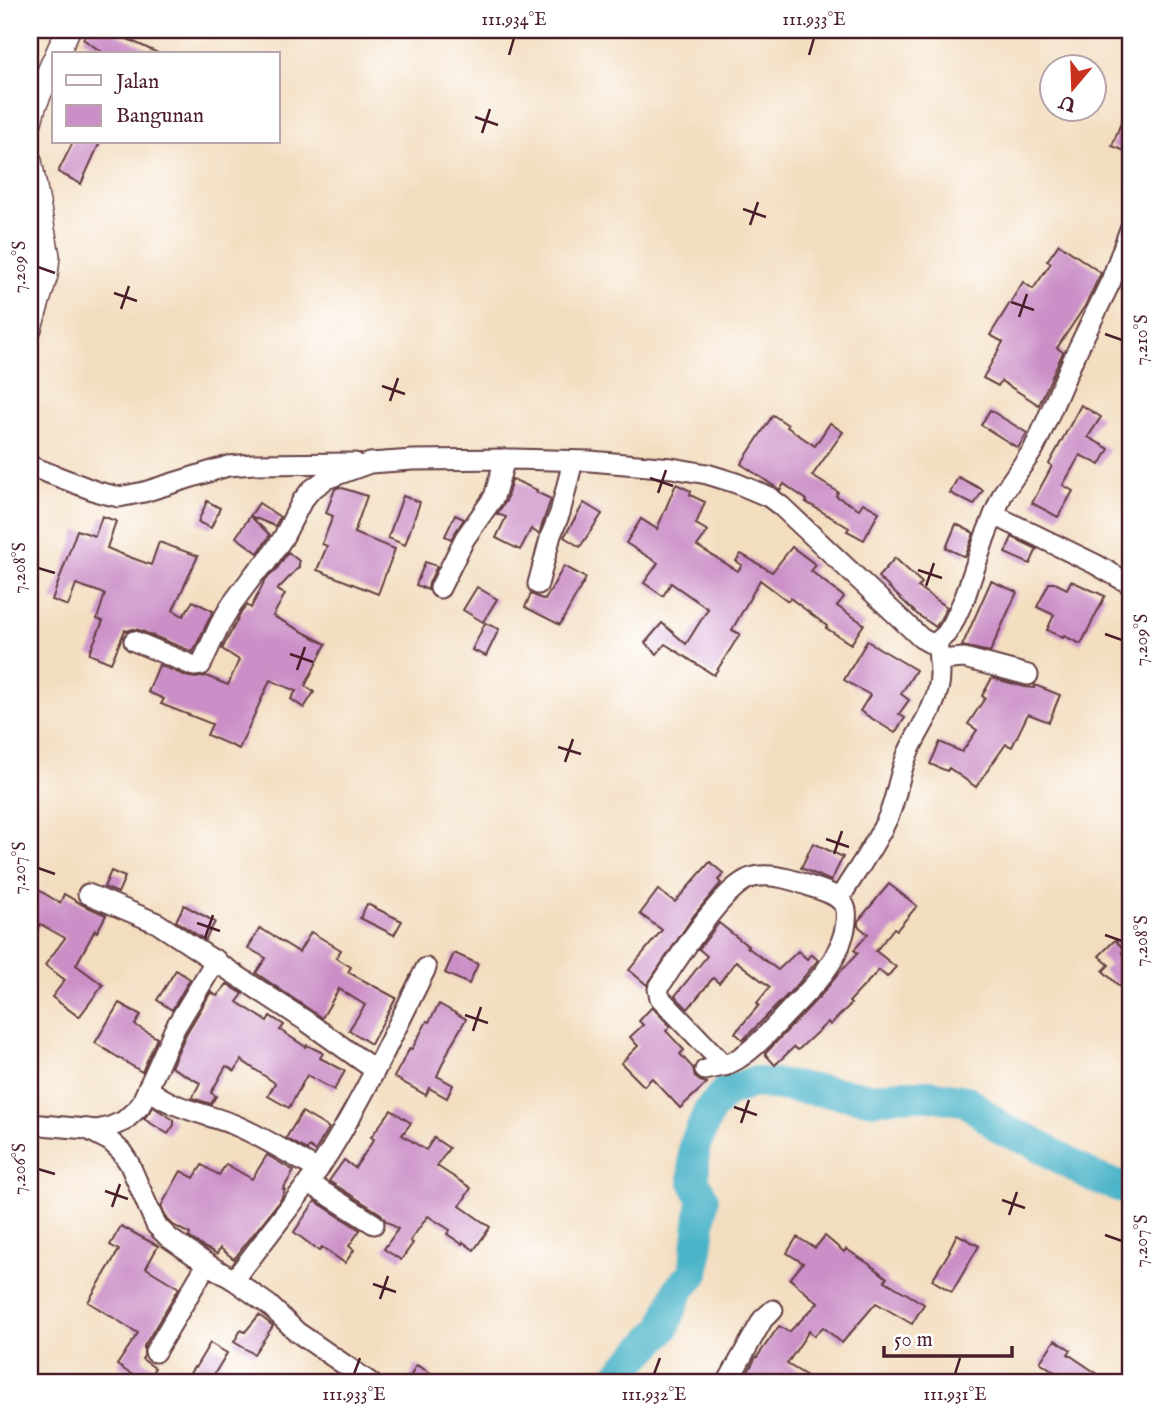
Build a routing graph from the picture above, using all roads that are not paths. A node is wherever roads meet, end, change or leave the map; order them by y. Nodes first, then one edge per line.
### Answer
1 (68, 30) edge
2 (58, 52) edge
3 (52, 65) edge
4 (30, 122) edge
5 (30, 162) edge
6 (1130, 229) edge
7 (30, 328) edge
8 (505, 459) junction
9 (573, 461) junction
10 (370, 463) junction
11 (30, 466) edge
12 (994, 515) junction
13 (538, 584) dead end
14 (1130, 584) edge
15 (440, 588) dead end
16 (134, 641) dead end
17 (938, 651) junction
18 (1028, 675) dead end
19 (88, 894) dead end
20 (839, 899) junction
21 (216, 960) junction
22 (426, 968) dead end
23 (725, 1066) junction
24 (375, 1070) junction
25 (705, 1070) dead end
26 (149, 1087) junction
27 (30, 1124) edge
28 (87, 1129) junction
29 (314, 1176) junction
30 (374, 1224) dead end
31 (206, 1264) junction
32 (234, 1280) junction
33 (773, 1310) dead end
34 (155, 1352) dead end
35 (371, 1383) edge
36 (727, 1383) edge

1 - 2 street
3 - 4 street
5 - 7 street
6 - 12 street
8 - 9 street
8 - 10 street
8 - 15 street
9 - 13 street
9 - 17 street
10 - 11 street
10 - 16 street
12 - 14 street
12 - 17 street
17 - 18 street
17 - 20 street
19 - 21 street
20 - 23 street
20 - 23 street
21 - 24 street
21 - 26 street
22 - 24 street
23 - 25 street
24 - 29 street
26 - 28 street
26 - 29 street
27 - 28 street
28 - 31 street
29 - 30 street
29 - 32 street
31 - 32 street
31 - 34 street
32 - 35 street
33 - 36 street

